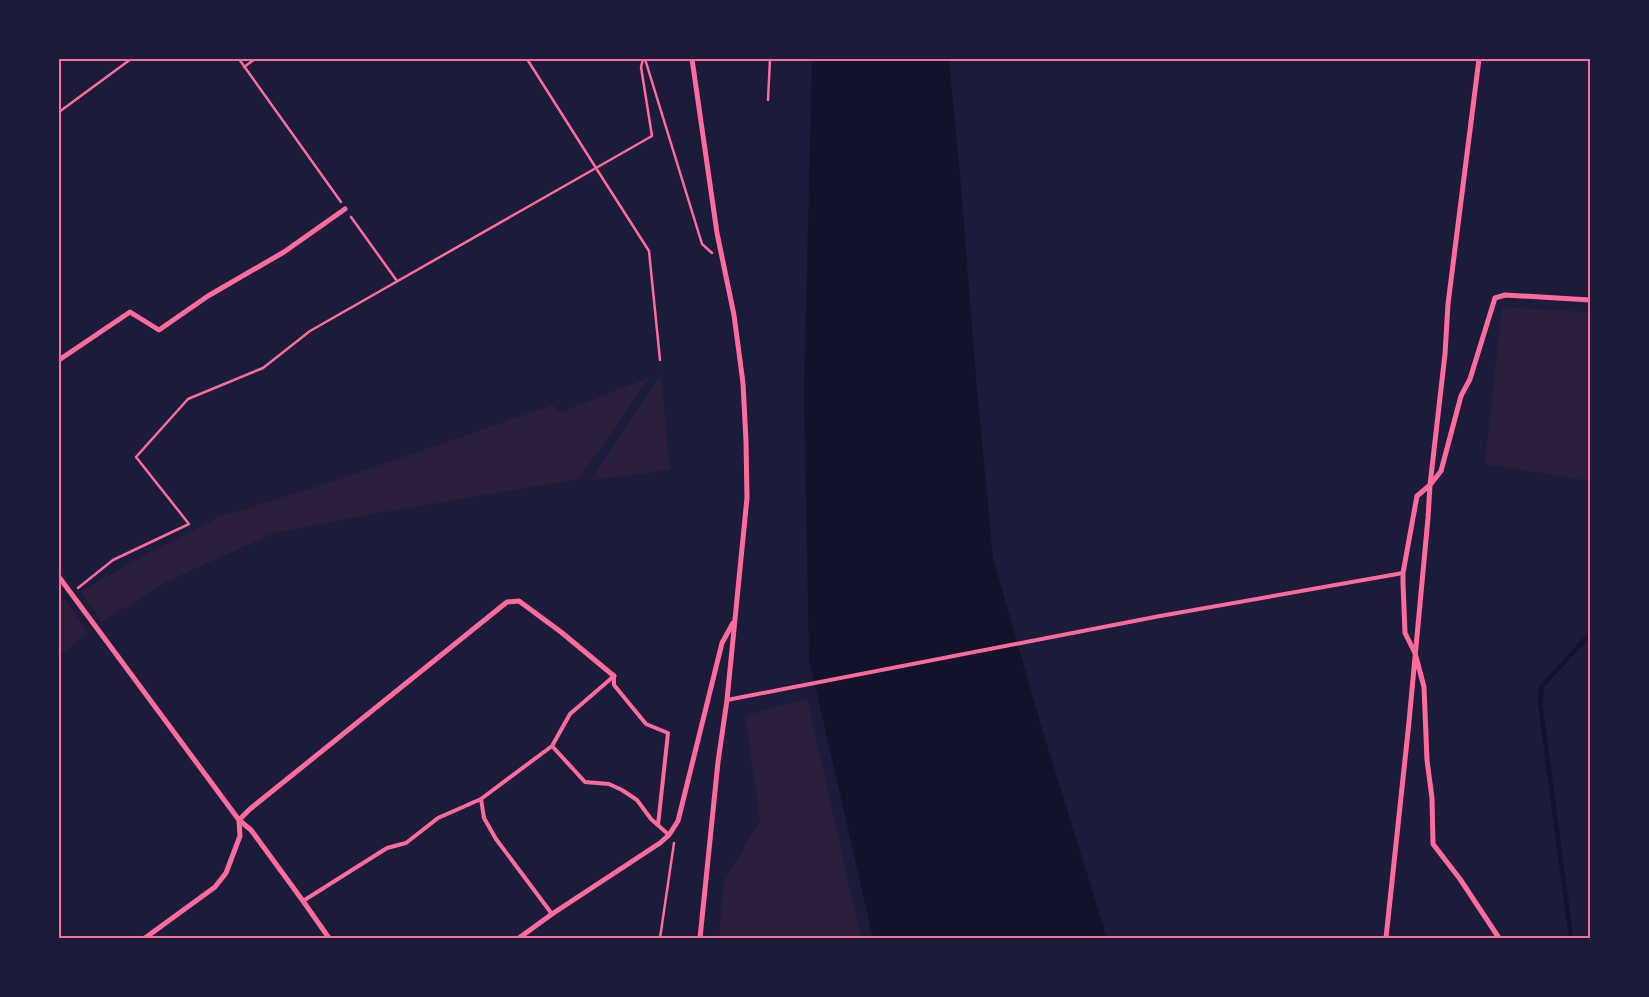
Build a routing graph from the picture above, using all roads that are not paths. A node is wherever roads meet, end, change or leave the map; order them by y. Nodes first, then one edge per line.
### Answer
1 (692, 59) edge
2 (1479, 59) edge
3 (346, 209) road end
4 (1590, 300) edge
5 (59, 360) edge
6 (1430, 485) junction
7 (1403, 573) junction
8 (59, 577) edge
9 (734, 622) junction
10 (1415, 653) junction
11 (614, 676) junction
12 (726, 700) junction
13 (552, 746) junction
14 (481, 800) junction
15 (239, 820) junction
16 (658, 825) junction
17 (668, 835) junction
18 (303, 901) junction
19 (552, 914) junction
20 (145, 938) edge
21 (329, 938) edge
22 (519, 938) edge
23 (700, 938) edge
24 (1386, 938) edge
25 (1499, 938) edge

1 - 9 street
2 - 6 street
3 - 5 street
4 - 6 street
6 - 7 street
6 - 10 street
7 - 10 street
7 - 12 lane
8 - 15 street
9 - 12 street
9 - 17 street
10 - 24 street
10 - 25 street
11 - 13 lane
11 - 15 street
11 - 16 lane
12 - 23 street
13 - 14 lane
13 - 16 lane
14 - 18 lane
14 - 19 lane
15 - 18 street
15 - 20 street
16 - 17 lane
17 - 19 street
18 - 21 street
19 - 22 street

